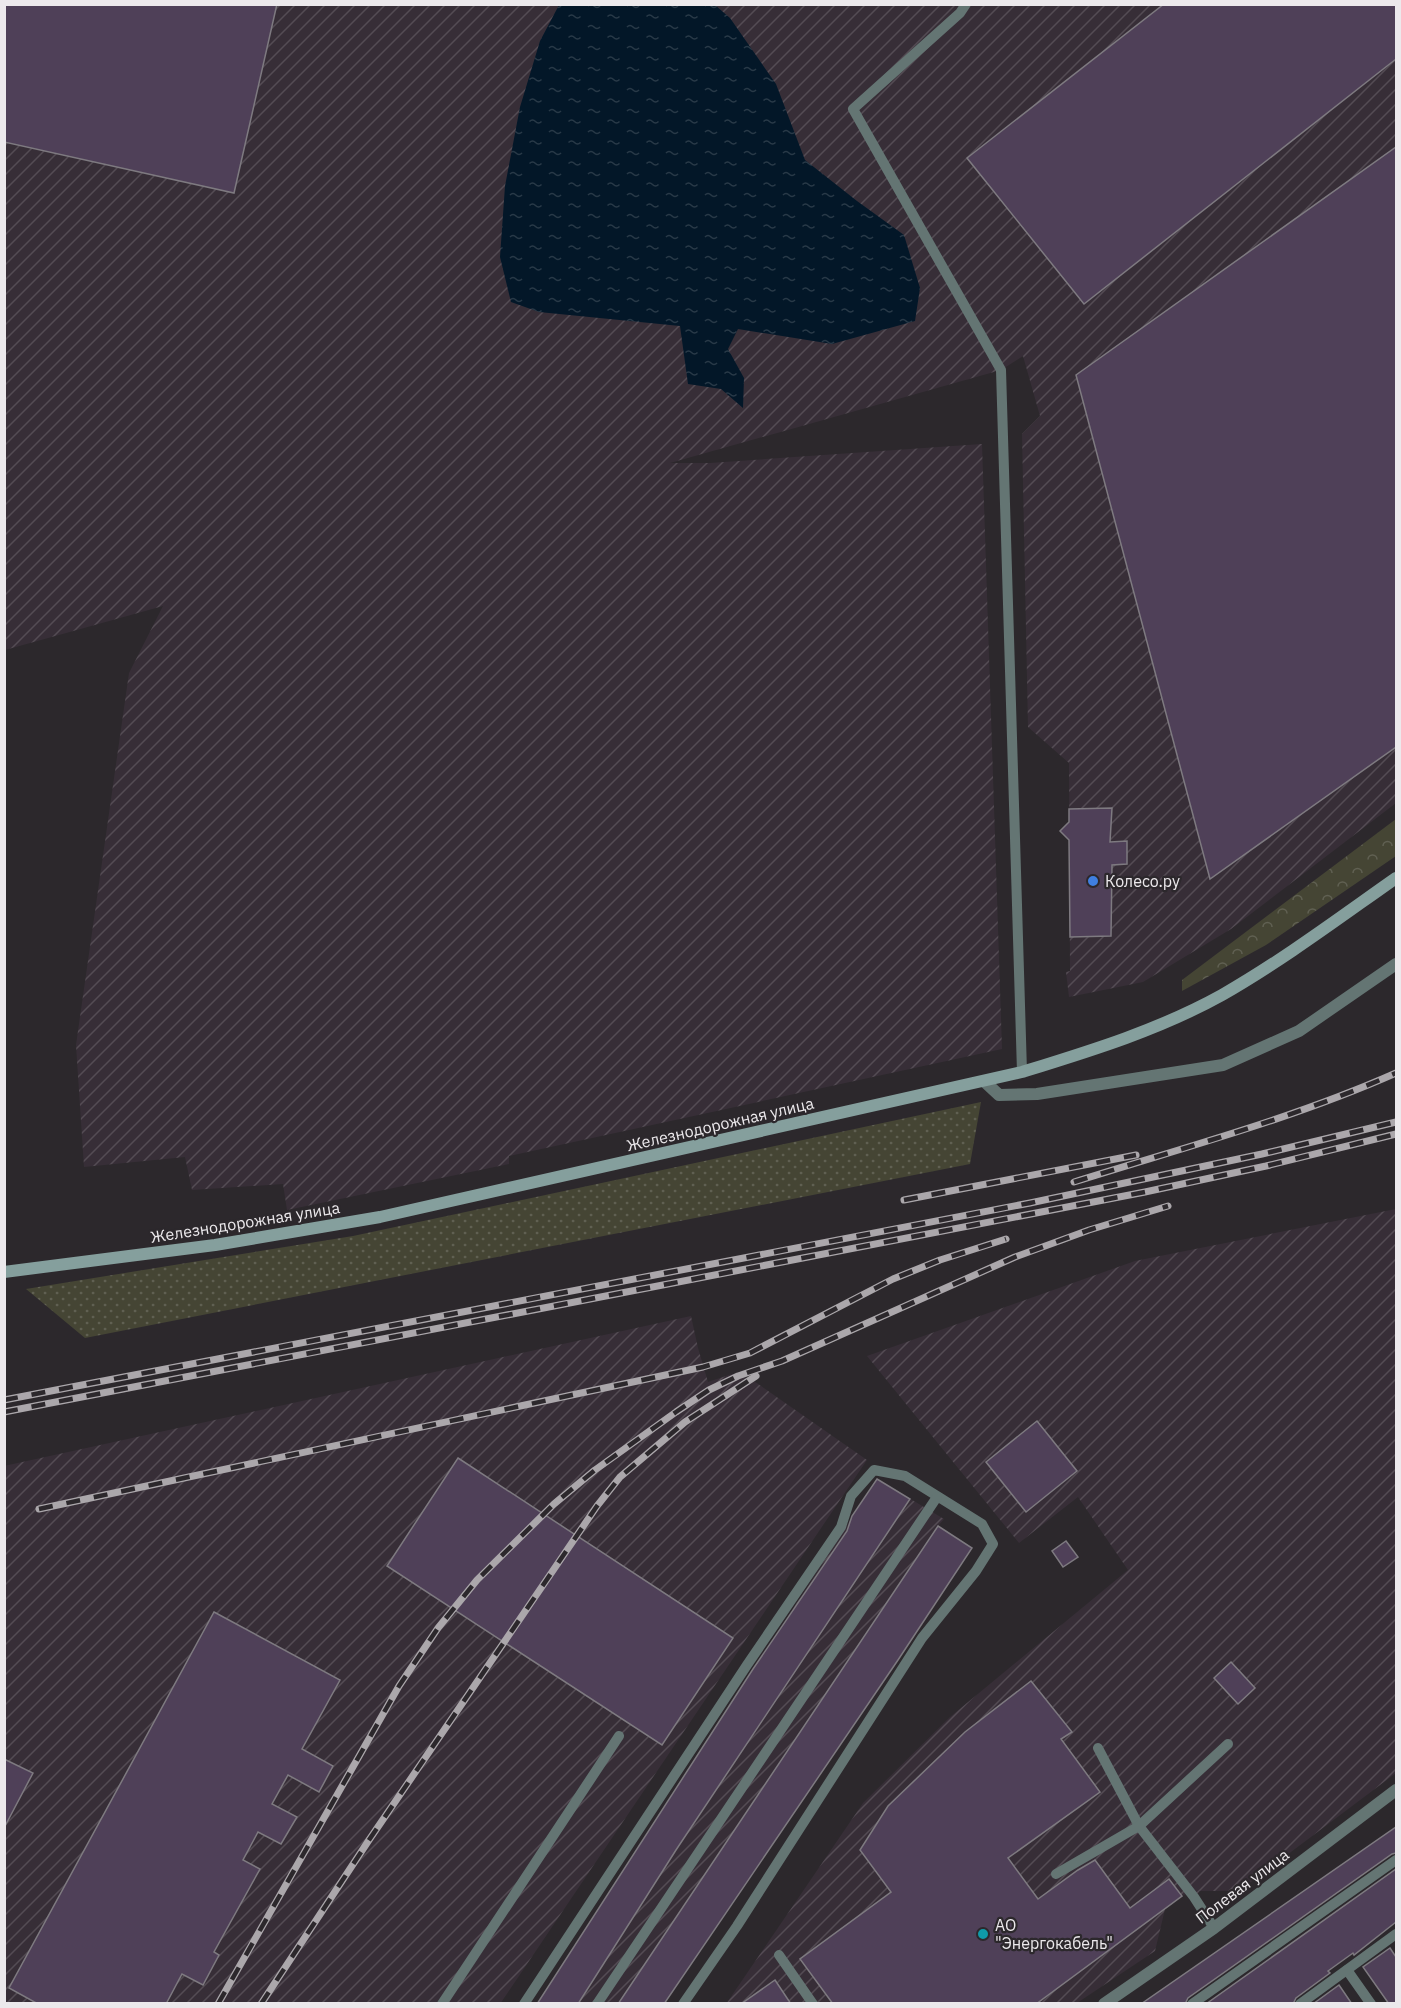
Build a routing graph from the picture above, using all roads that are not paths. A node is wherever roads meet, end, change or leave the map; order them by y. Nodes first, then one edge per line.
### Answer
1 (966, 4) edge
2 (1396, 878) edge
3 (1396, 964) edge
4 (1022, 1072) junction
5 (985, 1082) junction
6 (4, 1272) edge
7 (937, 1497) junction
8 (618, 1736) dead end
9 (1228, 1743) dead end
10 (1098, 1748) dead end
11 (1396, 1790) edge
12 (1139, 1826) junction
13 (1396, 1860) edge
14 (1056, 1874) dead end
15 (1214, 1928) junction
16 (1396, 1934) edge
17 (779, 1955) dead end
18 (1347, 1970) junction
19 (442, 2004) edge
20 (524, 2004) edge
21 (597, 2004) edge
22 (683, 2004) edge
23 (813, 2004) edge
24 (1104, 2004) edge
25 (1191, 2004) edge
26 (1300, 2004) edge
27 (1371, 2004) edge

1 - 4 lane
2 - 4 main road, Железнодорожная улица
3 - 5 street
4 - 5 main road, Железнодорожная улица
5 - 6 main road, Железнодорожная улица
7 - 20 lane
7 - 21 lane
7 - 22 lane
8 - 19 lane
9 - 12 lane
10 - 12 lane
11 - 15 street, Полевая улица
12 - 14 lane
12 - 15 lane
13 - 25 lane
15 - 24 street, Полевая улица
16 - 18 lane
17 - 23 lane
18 - 26 lane
18 - 27 lane

